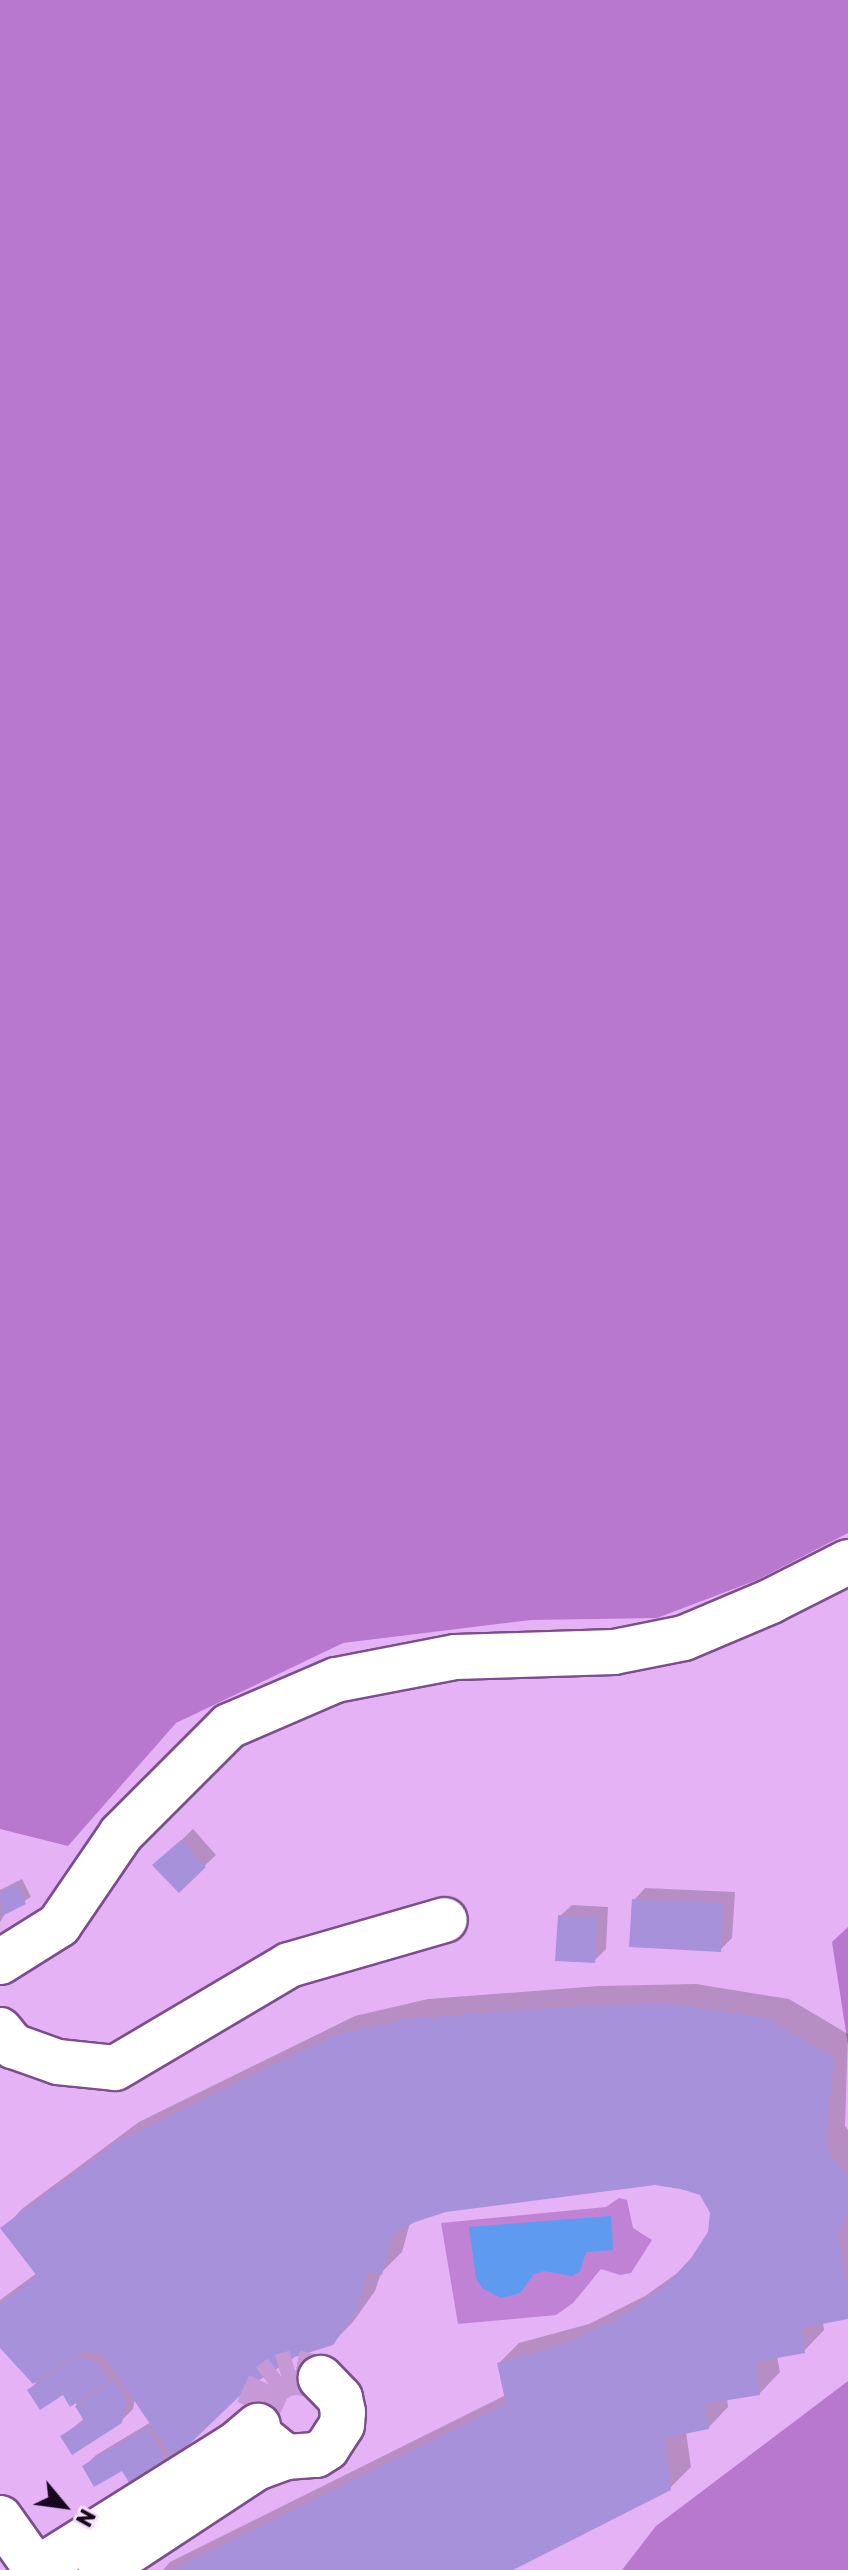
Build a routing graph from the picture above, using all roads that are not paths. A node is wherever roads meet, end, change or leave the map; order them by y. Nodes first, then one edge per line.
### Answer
1 (848, 1562) edge
2 (445, 1920) dead end
3 (0, 1962) edge
4 (0, 2030) edge
5 (321, 2378) dead end
6 (267, 2431) junction
7 (1, 2523) edge
8 (37, 2570) edge
9 (101, 2570) edge

1 - 3 street
2 - 4 street
5 - 6 street
6 - 8 street
6 - 9 street
7 - 8 street

